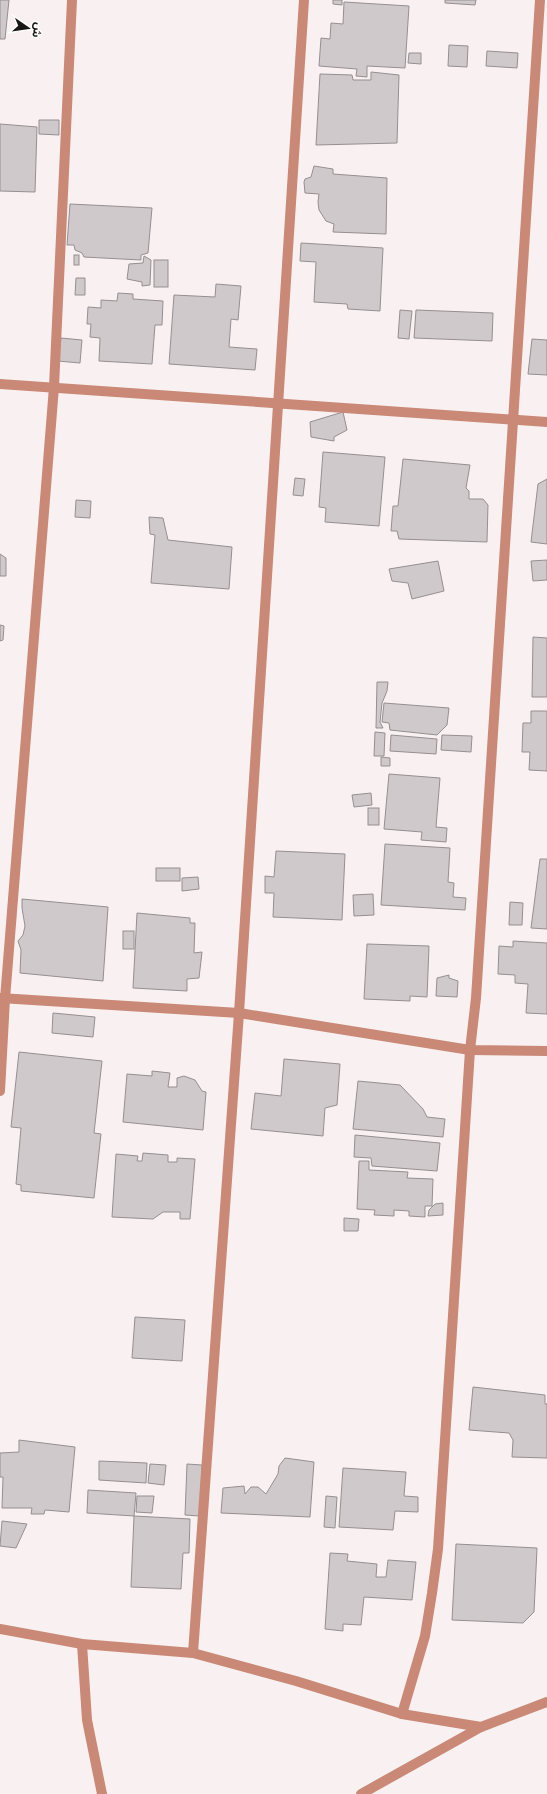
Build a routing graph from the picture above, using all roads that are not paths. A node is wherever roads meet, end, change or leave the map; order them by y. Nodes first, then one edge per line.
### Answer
1 (72, 0) edge
2 (304, 0) edge
3 (540, 0) edge
4 (0, 384) edge
5 (54, 387) junction
6 (278, 403) junction
7 (514, 420) junction
8 (547, 422) edge
9 (3, 998) edge
10 (239, 1013) junction
11 (470, 1050) junction
12 (547, 1051) edge
13 (0, 1091) edge
14 (0, 1629) edge
15 (82, 1644) junction
16 (193, 1653) junction
17 (547, 1702) edge
18 (402, 1714) junction
19 (481, 1726) junction
20 (102, 1794) edge
21 (361, 1794) edge

1 - 5 street
2 - 6 street
3 - 7 street
4 - 5 street
5 - 6 street
5 - 9 street
6 - 7 street
6 - 10 street
7 - 8 street
7 - 11 street
9 - 10 street
9 - 13 street
10 - 11 street
10 - 16 street
11 - 12 street
11 - 18 street
14 - 15 street
15 - 16 street
15 - 20 street
16 - 18 street
17 - 19 street
18 - 19 street
19 - 21 street

